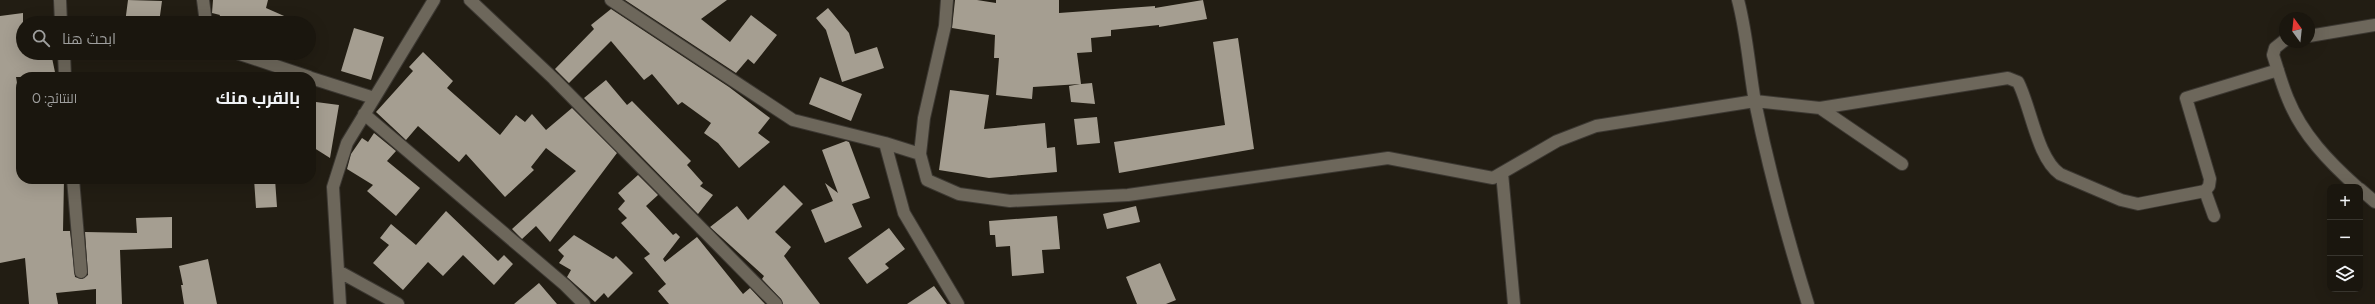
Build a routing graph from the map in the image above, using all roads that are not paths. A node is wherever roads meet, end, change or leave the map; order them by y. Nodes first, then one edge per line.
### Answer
1 (60, 0) edge
2 (202, 0) edge
3 (434, 0) edge
4 (470, 0) edge
5 (611, 0) edge
6 (947, 0) edge
7 (1738, 0) edge
8 (61, 16) edge
9 (205, 16) edge
10 (2375, 25) edge
11 (2315, 35) edge
12 (2279, 45) edge
13 (65, 60) edge
14 (258, 60) edge
15 (2278, 70) junction
16 (66, 72) edge
17 (295, 72) edge
18 (316, 79) edge
19 (374, 98) junction
20 (1755, 101) junction
21 (1820, 108) junction
22 (364, 114) junction
23 (885, 143) junction
24 (920, 154) junction
25 (1902, 164) dead end
26 (1502, 173) junction
27 (73, 184) edge
28 (2354, 184) edge
29 (2205, 191) junction
30 (2363, 192) edge
31 (2375, 202) edge
32 (2214, 216) dead end
33 (338, 271) junction
34 (80, 272) dead end
35 (340, 304) edge
36 (398, 304) edge
37 (584, 304) edge
38 (776, 304) edge
39 (958, 304) edge
40 (1514, 304) edge
41 (1808, 304) edge

1 - 8 street
2 - 9 street
3 - 19 street
4 - 38 street
5 - 23 street
6 - 24 street
7 - 20 street
10 - 11 street
12 - 15 street
13 - 16 street
14 - 17 street
15 - 28 street
15 - 29 street
18 - 19 street
19 - 22 street
20 - 21 street
20 - 26 street
20 - 41 street
21 - 25 street
21 - 29 street
22 - 33 street
22 - 37 street
23 - 24 street
23 - 39 street
24 - 26 street
26 - 40 street
27 - 34 street
29 - 32 street
30 - 31 street
33 - 35 street
33 - 36 street

